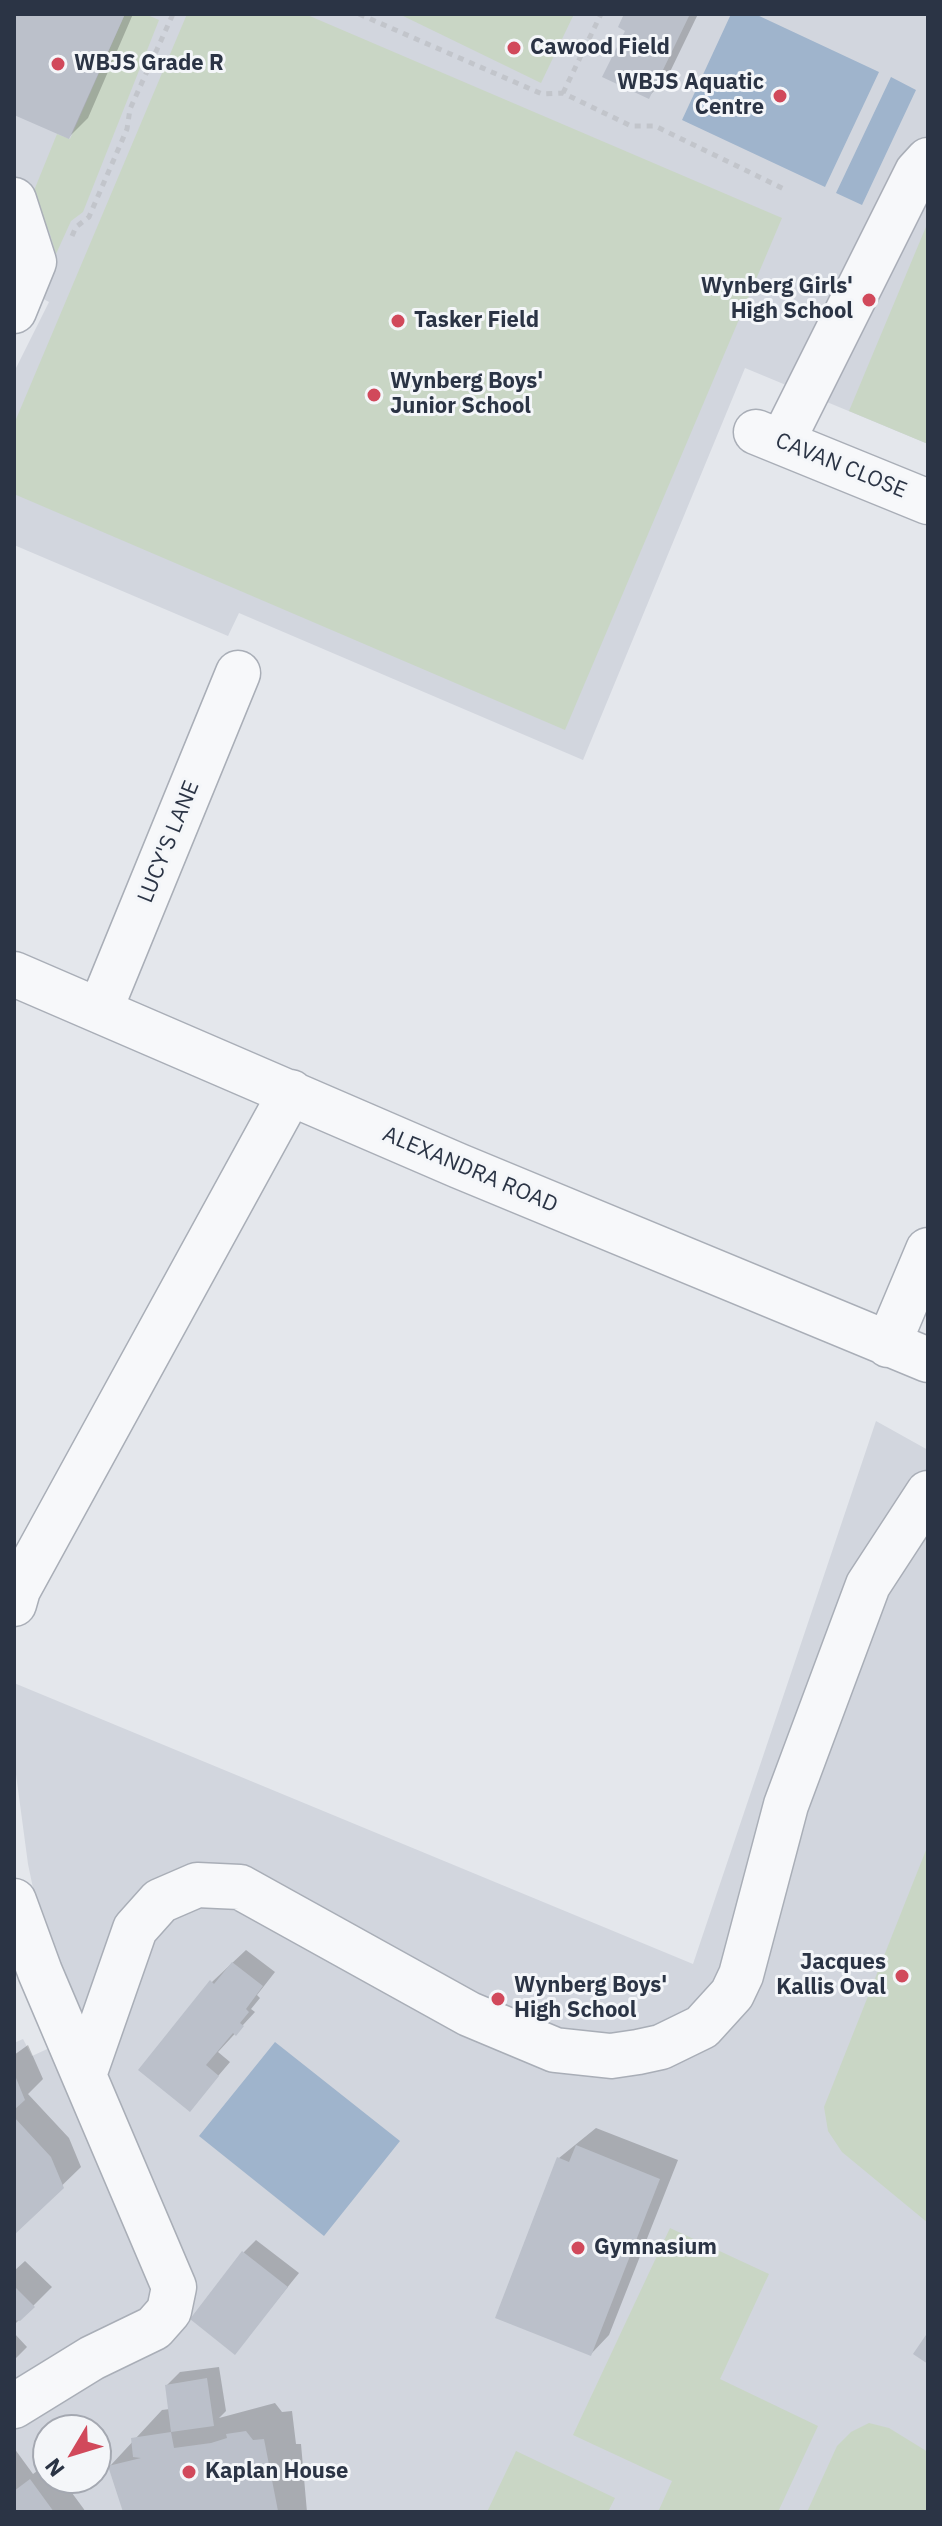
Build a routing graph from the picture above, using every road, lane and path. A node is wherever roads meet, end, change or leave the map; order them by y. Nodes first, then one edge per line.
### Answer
1 (173, 14) edge
2 (359, 14) edge
3 (601, 14) edge
4 (563, 93) junction
5 (928, 160) edge
6 (784, 189) dead end
7 (14, 200) edge
8 (76, 227) dead end
9 (17, 288) edge
10 (928, 502) edge
11 (238, 673) dead end
12 (14, 974) edge
13 (100, 1010) junction
14 (291, 1092) junction
15 (928, 1250) edge
16 (888, 1345) junction
17 (928, 1360) edge
18 (928, 1493) edge
19 (14, 1604) edge
20 (14, 1901) edge
21 (84, 2075) junction
22 (14, 2406) edge

1 - 8 path
2 - 4 path
3 - 4 path
4 - 6 path
5 - 10 street, CAVAN CLOSE
7 - 9 street
11 - 13 street, LUCY'S LANE
12 - 13 street, ALEXANDRA ROAD
13 - 14 street, ALEXANDRA ROAD
14 - 16 street, ALEXANDRA ROAD
14 - 19 street
15 - 16 street
16 - 17 street, ALEXANDRA ROAD
18 - 21 street
20 - 21 street
21 - 22 street

